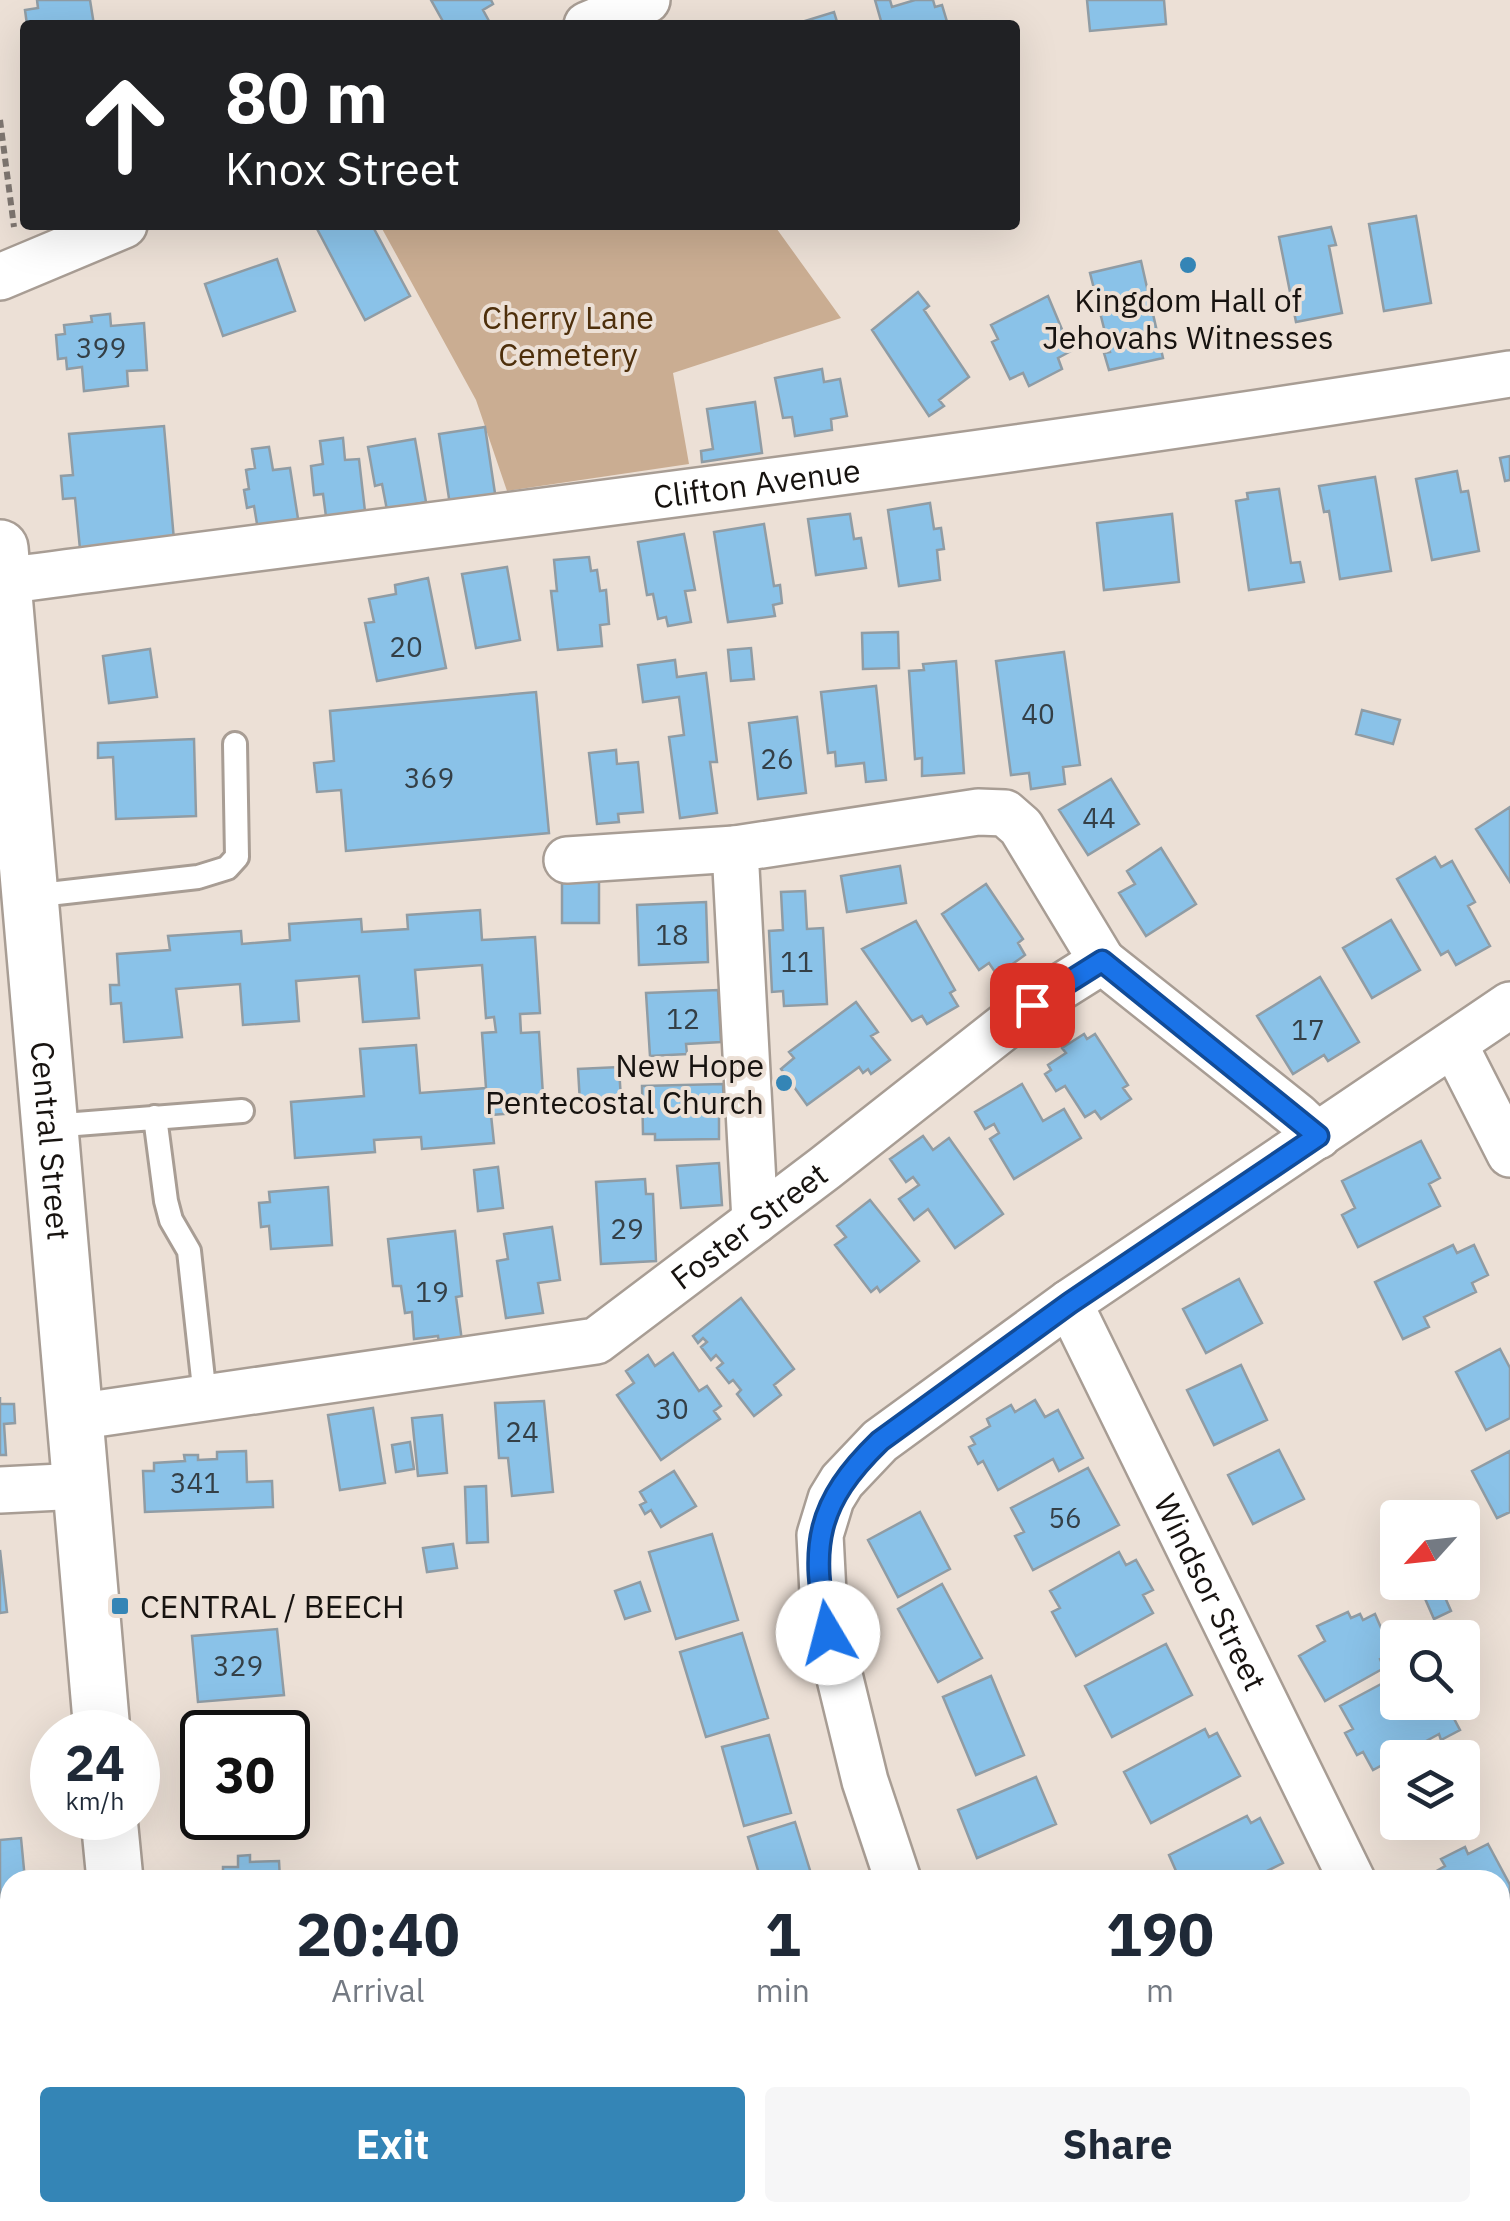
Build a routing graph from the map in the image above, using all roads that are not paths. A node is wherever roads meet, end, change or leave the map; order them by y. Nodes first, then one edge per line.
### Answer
1 (647, 0) edge
2 (599, 20) edge
3 (112, 230) edge
4 (0, 276) edge
5 (1510, 374) edge
6 (1, 565) edge
7 (234, 744) dead end
8 (735, 849) junction
9 (567, 860) dead end
10 (20, 882) edge
11 (1102, 961) junction
12 (1510, 1006) edge
13 (1454, 1044) junction
14 (242, 1111) dead end
15 (155, 1117) junction
16 (52, 1126) junction
17 (1318, 1136) junction
18 (1510, 1154) edge
19 (755, 1221) junction
20 (1070, 1303) junction
21 (204, 1397) junction
22 (75, 1417) junction
23 (80, 1486) junction
24 (0, 1490) edge
25 (100, 1710) edge
26 (111, 1840) edge
27 (114, 1870) edge
28 (895, 1870) edge
29 (1347, 1870) edge

1 - 2 street
3 - 4 street
5 - 6 street, Clifton Avenue
6 - 10 main road, Central Street
7 - 10 lane
8 - 9 street
8 - 11 street
8 - 19 street
10 - 16 main road, Central Street
11 - 17 street
11 - 19 street, Foster Street
12 - 13 street
13 - 17 street
13 - 18 street
14 - 15 lane
15 - 16 lane
15 - 21 lane
16 - 22 main road, Central Street
17 - 20 street
19 - 21 street, Foster Street
20 - 28 street
20 - 29 street, Windsor Street
21 - 22 street, Foster Street
22 - 23 main road, Central Street
23 - 24 street
23 - 25 main road, Central Street
26 - 27 main road

